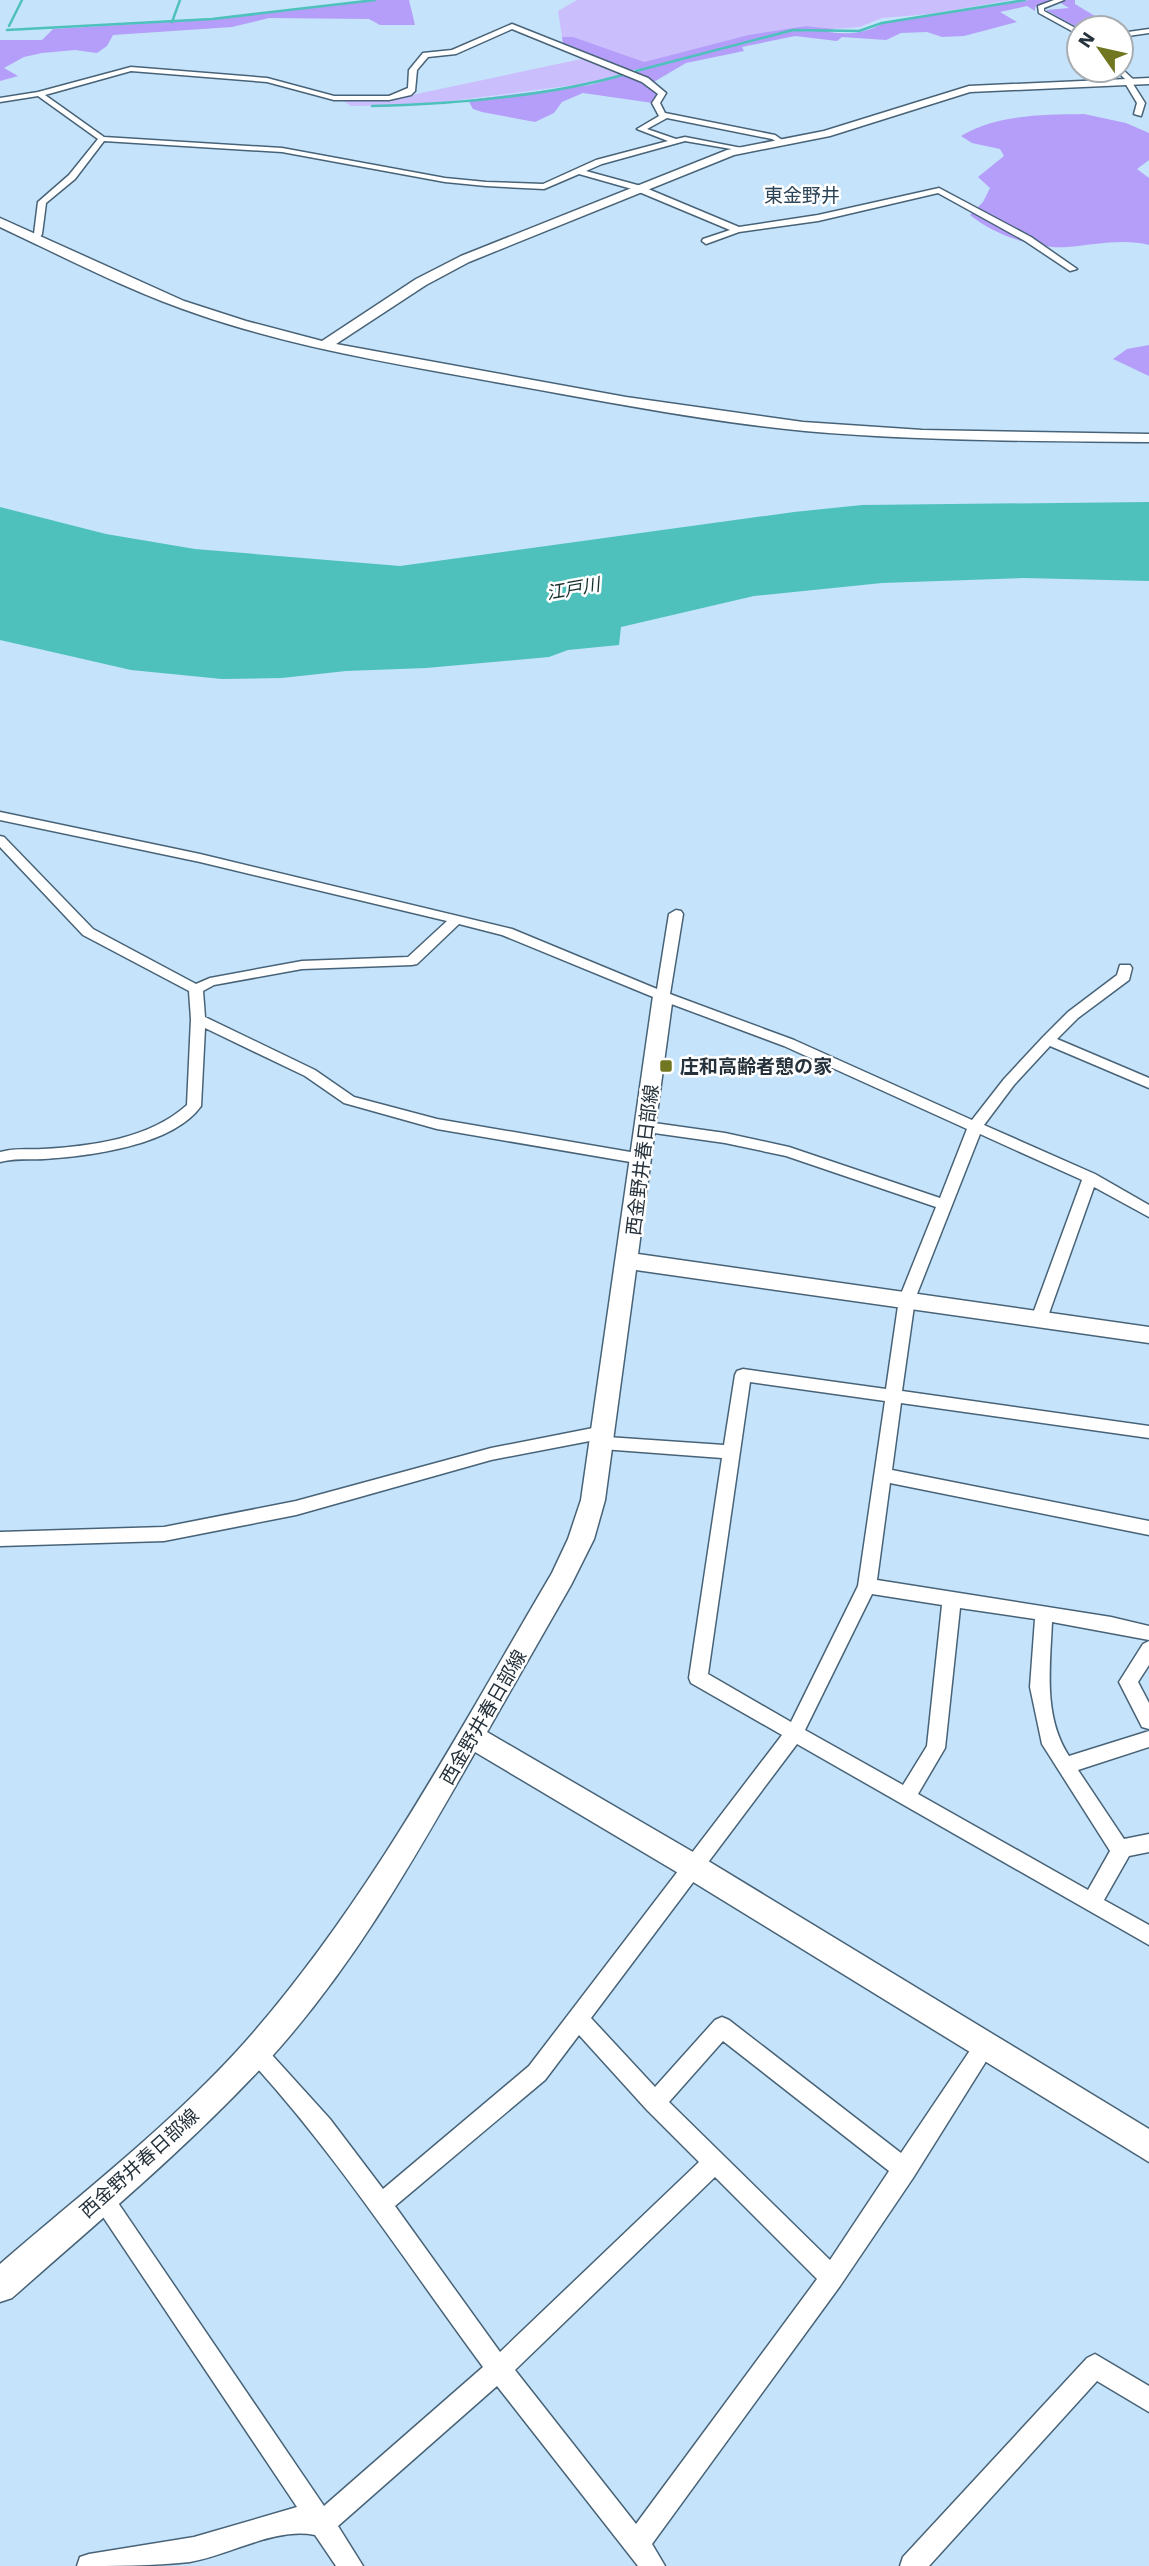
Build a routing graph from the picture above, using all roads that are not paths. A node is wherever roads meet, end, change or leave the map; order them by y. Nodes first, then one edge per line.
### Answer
1 (1061, 0) edge
2 (1065, 25) edge
3 (1104, 84) edge
4 (1132, 84) edge
5 (39, 94) junction
6 (0, 100) edge
7 (1138, 114) dead end
8 (665, 116) junction
9 (102, 139) junction
10 (675, 141) junction
11 (781, 142) junction
12 (743, 149) junction
13 (577, 171) junction
14 (637, 189) junction
15 (0, 222) edge
16 (738, 230) junction
17 (35, 239) junction
18 (706, 241) dead end
19 (1073, 269) dead end
20 (324, 346) junction
21 (1149, 438) edge
22 (0, 816) edge
23 (0, 840) edge
24 (15, 856) junction
25 (0, 861) edge
26 (677, 914) dead end
27 (457, 919) junction
28 (1125, 968) dead end
29 (196, 989) junction
30 (663, 996) junction
31 (198, 1019) junction
32 (1048, 1040) junction
33 (1149, 1083) edge
34 (976, 1125) junction
35 (647, 1127) junction
36 (0, 1157) edge
37 (642, 1159) junction
38 (1090, 1178) junction
39 (945, 1205) junction
40 (1149, 1212) edge
41 (629, 1261) junction
42 (906, 1299) junction
43 (1039, 1319) junction
44 (1149, 1335) edge
45 (891, 1397) junction
46 (1149, 1432) edge
47 (602, 1438) junction
48 (732, 1452) junction
49 (884, 1475) junction
50 (1149, 1528) edge
51 (0, 1539) edge
52 (867, 1586) junction
53 (952, 1598) junction
54 (1044, 1613) junction
55 (1149, 1633) edge
56 (1149, 1649) edge
57 (1149, 1721) edge
58 (794, 1734) junction
59 (471, 1736) junction
60 (1149, 1739) edge
61 (1067, 1765) junction
62 (907, 1796) junction
63 (1149, 1843) edge
64 (1120, 1849) junction
65 (695, 1868) junction
66 (1091, 1903) junction
67 (1149, 1936) edge
68 (579, 2020) junction
69 (984, 2046) junction
70 (257, 2052) junction
71 (655, 2103) junction
72 (1149, 2147) edge
73 (715, 2162) junction
74 (905, 2170) junction
75 (102, 2199) junction
76 (380, 2205) junction
77 (832, 2278) junction
78 (0, 2286) edge
79 (499, 2369) junction
80 (1149, 2400) edge
81 (322, 2524) junction
82 (637, 2544) junction
83 (89, 2566) edge
84 (351, 2566) edge
85 (653, 2566) edge
86 (912, 2566) edge

1 - 2 street
3 - 11 street
4 - 7 street
5 - 6 street
5 - 8 street
5 - 9 street
8 - 10 street
8 - 11 street
9 - 13 street
9 - 17 street
10 - 12 street
10 - 13 street
11 - 12 street
12 - 14 street
13 - 14 street
14 - 16 street
14 - 20 street
15 - 17 street
16 - 18 street
16 - 19 street
17 - 20 street
20 - 21 street
22 - 27 street
23 - 24 street
24 - 25 street
24 - 29 street
26 - 30 street
27 - 29 street
27 - 30 street
28 - 32 street
29 - 31 street
30 - 34 street
30 - 35 street, 西金野井春日部線
31 - 36 street
31 - 37 street
32 - 33 street
32 - 34 street
34 - 38 street
34 - 39 street
35 - 37 street, 西金野井春日部線
35 - 39 street
37 - 41 street, 西金野井春日部線
38 - 40 street
38 - 43 street
39 - 42 street
41 - 42 street
41 - 47 street, 西金野井春日部線
42 - 43 street
42 - 45 street
43 - 44 street
45 - 46 street
45 - 48 street
45 - 49 street
47 - 48 street
47 - 51 street
47 - 59 street, 西金野井春日部線
48 - 58 street
49 - 50 street
49 - 52 street
52 - 53 street
52 - 58 street
53 - 54 street
53 - 62 street
54 - 55 street
54 - 61 street
56 - 57 street
58 - 62 street
58 - 65 street
59 - 65 street
59 - 70 street, 西金野井春日部線
60 - 61 street
61 - 64 street
62 - 66 street
63 - 64 street
64 - 66 street
65 - 68 street
65 - 69 street
66 - 67 street
68 - 71 street
68 - 76 street
69 - 72 street
69 - 74 street
70 - 75 street, 西金野井春日部線
70 - 76 street
71 - 73 street
71 - 74 street
73 - 77 street
73 - 79 street
74 - 77 street
75 - 78 street, 西金野井春日部線
75 - 81 street
76 - 79 street
77 - 82 street
79 - 81 street
79 - 82 street
80 - 86 street
81 - 83 street
81 - 84 street
82 - 85 street

